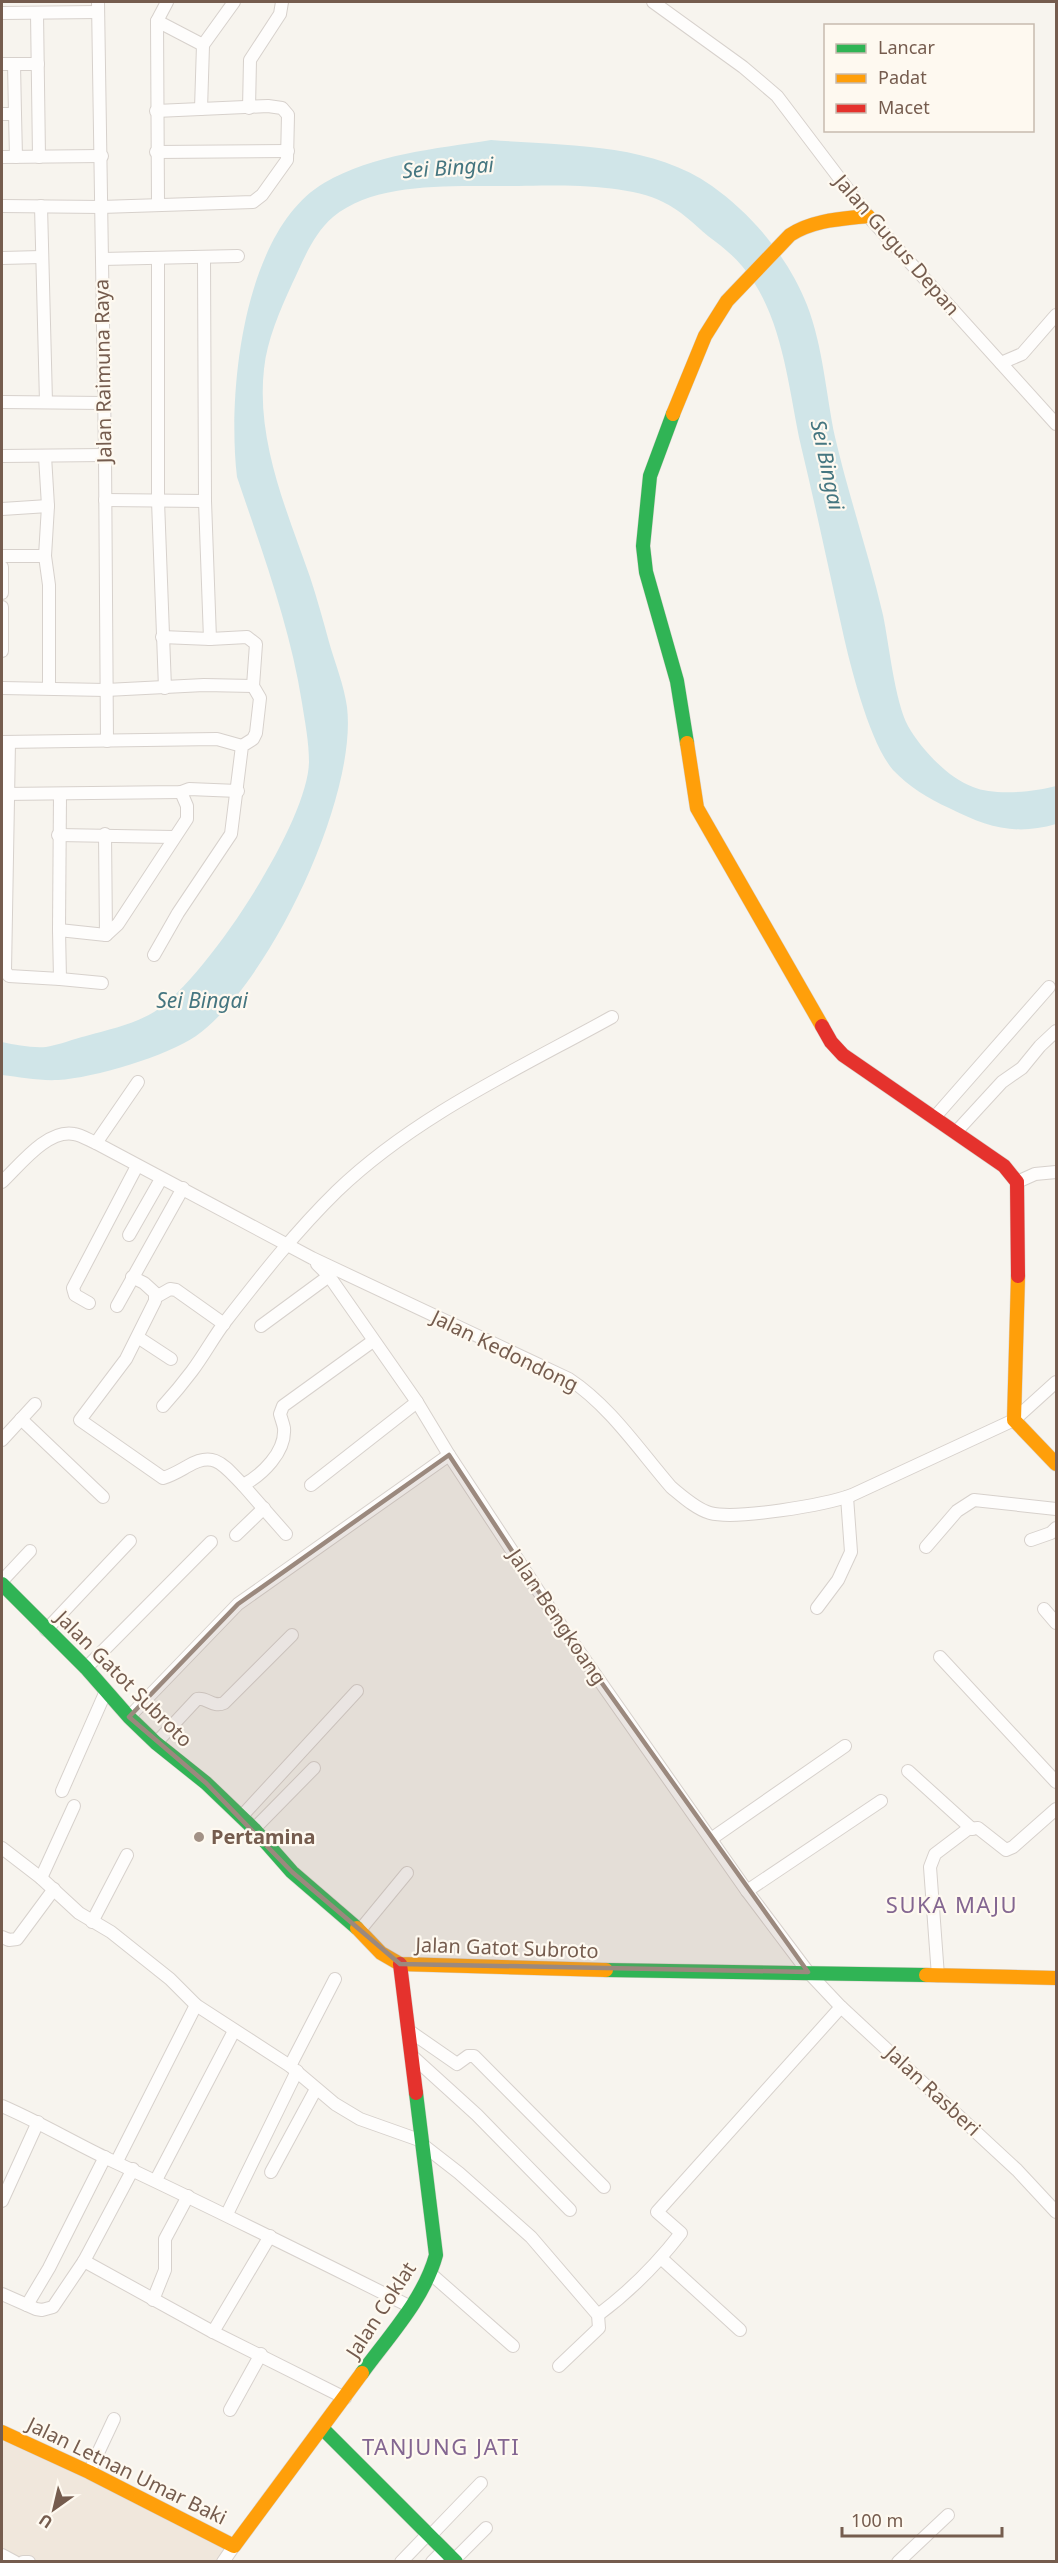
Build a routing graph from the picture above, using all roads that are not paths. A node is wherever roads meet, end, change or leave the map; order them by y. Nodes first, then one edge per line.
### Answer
1 (167, 2) edge
2 (234, 2) edge
3 (282, 2) edge
4 (653, 2) edge
5 (98, 7) edge
6 (38, 13) junction
7 (2, 14) edge
8 (157, 21) junction
9 (203, 45) junction
10 (8, 64) edge
11 (38, 64) junction
12 (249, 108) junction
13 (201, 109) junction
14 (156, 111) junction
15 (2, 114) edge
16 (15, 114) junction
17 (288, 151) junction
18 (156, 152) junction
19 (102, 156) junction
20 (2, 157) edge
21 (16, 157) junction
22 (39, 157) junction
23 (158, 204) junction
24 (2, 206) edge
25 (41, 206) junction
26 (101, 207) junction
27 (868, 216) junction
28 (238, 256) dead end
29 (41, 257) junction
30 (204, 257) junction
31 (2, 258) edge
32 (158, 258) junction
33 (102, 260) junction
34 (1056, 315) edge
35 (1001, 363) junction
36 (2, 402) edge
37 (46, 402) junction
38 (104, 403) junction
39 (1056, 424) edge
40 (105, 454) junction
41 (2, 456) edge
42 (45, 456) junction
43 (105, 500) junction
44 (158, 501) junction
45 (205, 501) junction
46 (48, 506) junction
47 (2, 509) edge
48 (2, 556) edge
49 (45, 556) junction
50 (2, 567) edge
51 (2, 593) edge
52 (2, 607) edge
53 (162, 637) junction
54 (210, 639) junction
55 (2, 647) edge
56 (253, 686) junction
57 (2, 688) edge
58 (50, 688) junction
59 (165, 688) junction
60 (106, 690) junction
61 (107, 741) junction
62 (5, 742) edge
63 (242, 746) junction
64 (238, 790) junction
65 (181, 792) junction
66 (6, 793) edge
67 (60, 794) junction
68 (105, 834) junction
69 (58, 835) junction
70 (173, 837) junction
71 (59, 930) junction
72 (4, 935) edge
73 (106, 935) junction
74 (154, 955) dead end
75 (60, 979) junction
76 (102, 982) dead end
77 (1049, 987) dead end
78 (612, 1017) dead end
79 (1056, 1031) edge
80 (138, 1082) dead end
81 (934, 1118) junction
82 (956, 1132) junction
83 (96, 1143) junction
84 (137, 1166) junction
85 (1056, 1172) edge
86 (161, 1179) junction
87 (2, 1182) edge
88 (1017, 1182) junction
89 (183, 1188) junction
90 (129, 1235) dead end
91 (287, 1245) junction
92 (312, 1258) junction
93 (329, 1276) junction
94 (132, 1277) junction
95 (156, 1297) junction
96 (89, 1303) dead end
97 (117, 1306) dead end
98 (224, 1324) junction
99 (261, 1326) dead end
100 (139, 1338) junction
101 (373, 1341) junction
102 (171, 1359) dead end
103 (1056, 1382) edge
104 (417, 1402) junction
105 (35, 1404) dead end
106 (163, 1406) dead end
107 (21, 1419) junction
108 (1014, 1419) junction
109 (2, 1440) edge
110 (449, 1455) junction
111 (1056, 1464) edge
112 (243, 1485) junction
113 (311, 1485) dead end
114 (103, 1497) dead end
115 (847, 1497) junction
116 (264, 1508) junction
117 (1056, 1509) edge
118 (1056, 1528) edge
119 (286, 1534) dead end
120 (236, 1535) dead end
121 (1031, 1540) dead end
122 (130, 1541) dead end
123 (211, 1542) dead end
124 (926, 1547) dead end
125 (30, 1551) dead end
126 (2, 1582) edge
127 (817, 1608) dead end
128 (1044, 1609) dead end
129 (1056, 1623) edge
130 (46, 1630) junction
131 (292, 1635) dead end
132 (940, 1657) dead end
133 (86, 1668) junction
134 (106, 1691) junction
135 (357, 1691) dead end
136 (129, 1717) junction
137 (156, 1743) junction
138 (845, 1746) dead end
139 (314, 1768) dead end
140 (908, 1771) dead end
141 (1056, 1782) edge
142 (62, 1791) dead end
143 (880, 1801) dead end
144 (74, 1806) dead end
145 (1056, 1809) edge
146 (241, 1817) junction
147 (254, 1829) junction
148 (972, 1829) junction
149 (711, 1839) junction
150 (2, 1848) edge
151 (127, 1855) dead end
152 (407, 1873) dead end
153 (41, 1878) junction
154 (54, 1890) junction
155 (747, 1891) junction
156 (92, 1922) junction
157 (360, 1930) junction
158 (2, 1937) edge
159 (400, 1964) junction
160 (808, 1972) junction
161 (938, 1976) junction
162 (1056, 1978) edge
163 (335, 1979) dead end
164 (196, 2005) junction
165 (842, 2007) junction
166 (408, 2030) junction
167 (234, 2031) junction
168 (412, 2056) junction
169 (293, 2068) junction
170 (316, 2089) junction
171 (2, 2106) edge
172 (38, 2122) junction
173 (423, 2143) junction
174 (111, 2159) junction
175 (133, 2169) junction
176 (271, 2172) dead end
177 (156, 2180) junction
178 (604, 2187) dead end
179 (188, 2196) junction
180 (2, 2201) edge
181 (570, 2211) dead end
182 (1056, 2212) edge
183 (227, 2214) junction
184 (270, 2236) junction
185 (661, 2258) junction
186 (84, 2261) junction
187 (431, 2274) junction
188 (2, 2294) edge
189 (153, 2300) junction
190 (27, 2305) junction
191 (411, 2307) junction
192 (598, 2315) junction
193 (740, 2330) dead end
194 (213, 2332) junction
195 (513, 2346) dead end
196 (261, 2354) junction
197 (559, 2366) dead end
198 (345, 2398) junction
199 (230, 2410) dead end
200 (114, 2419) dead end
201 (322, 2429) junction
202 (2, 2432) edge
203 (89, 2472) junction
204 (481, 2483) dead end
205 (948, 2515) dead end
206 (486, 2528) dead end
207 (429, 2535) junction
208 (234, 2546) junction
209 (2, 2555) edge
210 (451, 2557) edge
211 (15, 2562) edge
212 (23, 2562) edge
213 (29, 2562) edge
214 (223, 2562) edge
215 (401, 2562) edge
216 (432, 2562) edge
217 (898, 2562) edge

1 - 8 street
2 - 9 street
3 - 12 street
4 - 27 street, Jalan Gugus Depan
5 - 6 street
5 - 19 street, Jalan Raimuna Raya
6 - 7 street
6 - 11 street
8 - 9 street
8 - 14 street
9 - 13 street
10 - 11 street
10 - 16 street
11 - 22 street
12 - 13 street
12 - 17 street
13 - 14 street
14 - 18 street
15 - 16 street
16 - 21 street
17 - 18 street
17 - 23 street
18 - 23 street
19 - 22 street
19 - 26 street, Jalan Raimuna Raya
20 - 21 street
21 - 22 street
23 - 26 street
24 - 25 street
25 - 26 street
25 - 29 street
26 - 33 street, Jalan Raimuna Raya
27 - 35 street, Jalan Gugus Depan
27 - 81 street
28 - 30 street
29 - 31 street
29 - 37 street
30 - 32 street
30 - 45 street
32 - 33 street
32 - 44 street
33 - 38 street, Jalan Raimuna Raya
34 - 35 street
35 - 39 street, Jalan Gugus Depan
36 - 37 street
37 - 38 street
38 - 40 street, Jalan Raimuna Raya
40 - 42 street
40 - 43 street, Jalan Raimuna Raya
41 - 42 street
42 - 46 street
43 - 44 street
43 - 60 street, Jalan Raimuna Raya
44 - 45 street
44 - 53 street
45 - 54 street
46 - 47 street
46 - 49 street
48 - 49 street
49 - 58 street
50 - 51 street
52 - 55 street
53 - 54 street
53 - 59 street
54 - 56 street
56 - 59 street
56 - 63 street
57 - 58 street
58 - 60 street
59 - 60 street
60 - 61 street, Jalan Raimuna Raya
61 - 62 street
61 - 63 street
62 - 66 street
63 - 64 street
64 - 65 street
64 - 74 street
65 - 67 street
65 - 70 street
66 - 67 street
66 - 72 street
67 - 69 street
68 - 69 street
68 - 70 street
68 - 73 street
69 - 71 street
70 - 73 street
71 - 73 street
71 - 75 street
72 - 75 street
75 - 76 street
77 - 81 street
78 - 91 street
79 - 82 street
80 - 83 street
81 - 82 street
82 - 88 street
83 - 84 street, Jalan Kedondong
83 - 87 street, Jalan Kedondong
84 - 86 street, Jalan Kedondong
84 - 96 street
85 - 88 street
86 - 89 street, Jalan Kedondong
86 - 90 street
88 - 108 street
89 - 91 street, Jalan Kedondong
89 - 94 street
91 - 92 street, Jalan Kedondong
91 - 98 street
92 - 93 street, Jalan Bengkoang
92 - 115 street, Jalan Kedondong
93 - 99 street
93 - 101 street, Jalan Bengkoang
94 - 95 street
94 - 97 street
95 - 98 street
95 - 100 street
98 - 106 street
100 - 102 street
100 - 112 street
101 - 104 street, Jalan Bengkoang
101 - 112 street
103 - 108 street, Jalan Kedondong
104 - 110 street, Jalan Bengkoang
104 - 113 street
105 - 107 street
107 - 109 street
107 - 114 street
108 - 111 street
108 - 115 street, Jalan Kedondong
110 - 136 street
110 - 149 street, Jalan Bengkoang
112 - 116 street
115 - 127 street
116 - 119 street
116 - 120 street
117 - 124 street
118 - 121 street
122 - 130 street
123 - 133 street
125 - 126 street
126 - 130 street, Jalan Gatot Subroto
128 - 129 street
130 - 133 street, Jalan Gatot Subroto
131 - 137 street
132 - 141 street
133 - 134 street, Jalan Gatot Subroto
134 - 136 street, Jalan Gatot Subroto
134 - 142 street
135 - 146 street
136 - 137 street, Jalan Gatot Subroto
137 - 146 street, Jalan Gatot Subroto
138 - 149 street
139 - 147 street
140 - 148 street
143 - 155 street
144 - 153 street
145 - 148 street
146 - 147 street, Jalan Gatot Subroto
147 - 157 street, Jalan Gatot Subroto
148 - 161 street
149 - 155 street, Jalan Bengkoang
150 - 153 street
151 - 156 street
152 - 157 street
153 - 154 street
154 - 156 street
154 - 158 street
155 - 160 street, Jalan Bengkoang
156 - 164 street
157 - 159 street, Jalan Gatot Subroto
159 - 160 street, Jalan Gatot Subroto
159 - 166 street, Jalan Coklat
160 - 161 street, Jalan Gatot Subroto
160 - 165 street, Jalan Rasberi
161 - 162 street, Jalan Gatot Subroto
163 - 169 street
164 - 167 street
164 - 174 street
165 - 182 street, Jalan Rasberi
165 - 185 street
166 - 168 street, Jalan Coklat
166 - 178 street
167 - 169 street
167 - 177 street
168 - 173 street, Jalan Coklat
168 - 181 street
169 - 170 street
169 - 183 street
170 - 173 street
170 - 176 street
171 - 172 street
172 - 174 street
172 - 180 street
173 - 187 street, Jalan Coklat
173 - 192 street
174 - 175 street
174 - 190 street
175 - 177 street
175 - 186 street
177 - 179 street
179 - 183 street
179 - 189 street
183 - 184 street
184 - 191 street
184 - 194 street
185 - 192 street
185 - 193 street
186 - 189 street
186 - 190 street
187 - 191 street, Jalan Coklat
187 - 195 street
188 - 190 street
189 - 194 street
191 - 198 street, Jalan Coklat
192 - 197 street
194 - 196 street
196 - 198 street
196 - 199 street
198 - 201 street, Jalan Coklat
200 - 203 street
201 - 207 street
201 - 208 street, Jalan Coklat
202 - 203 street, Jalan Letnan Umar Baki
203 - 208 street, Jalan Letnan Umar Baki
204 - 207 street
205 - 217 street
206 - 210 street
207 - 210 street
207 - 215 street
208 - 214 street, Jalan Coklat
209 - 211 street
210 - 216 street
212 - 213 street

